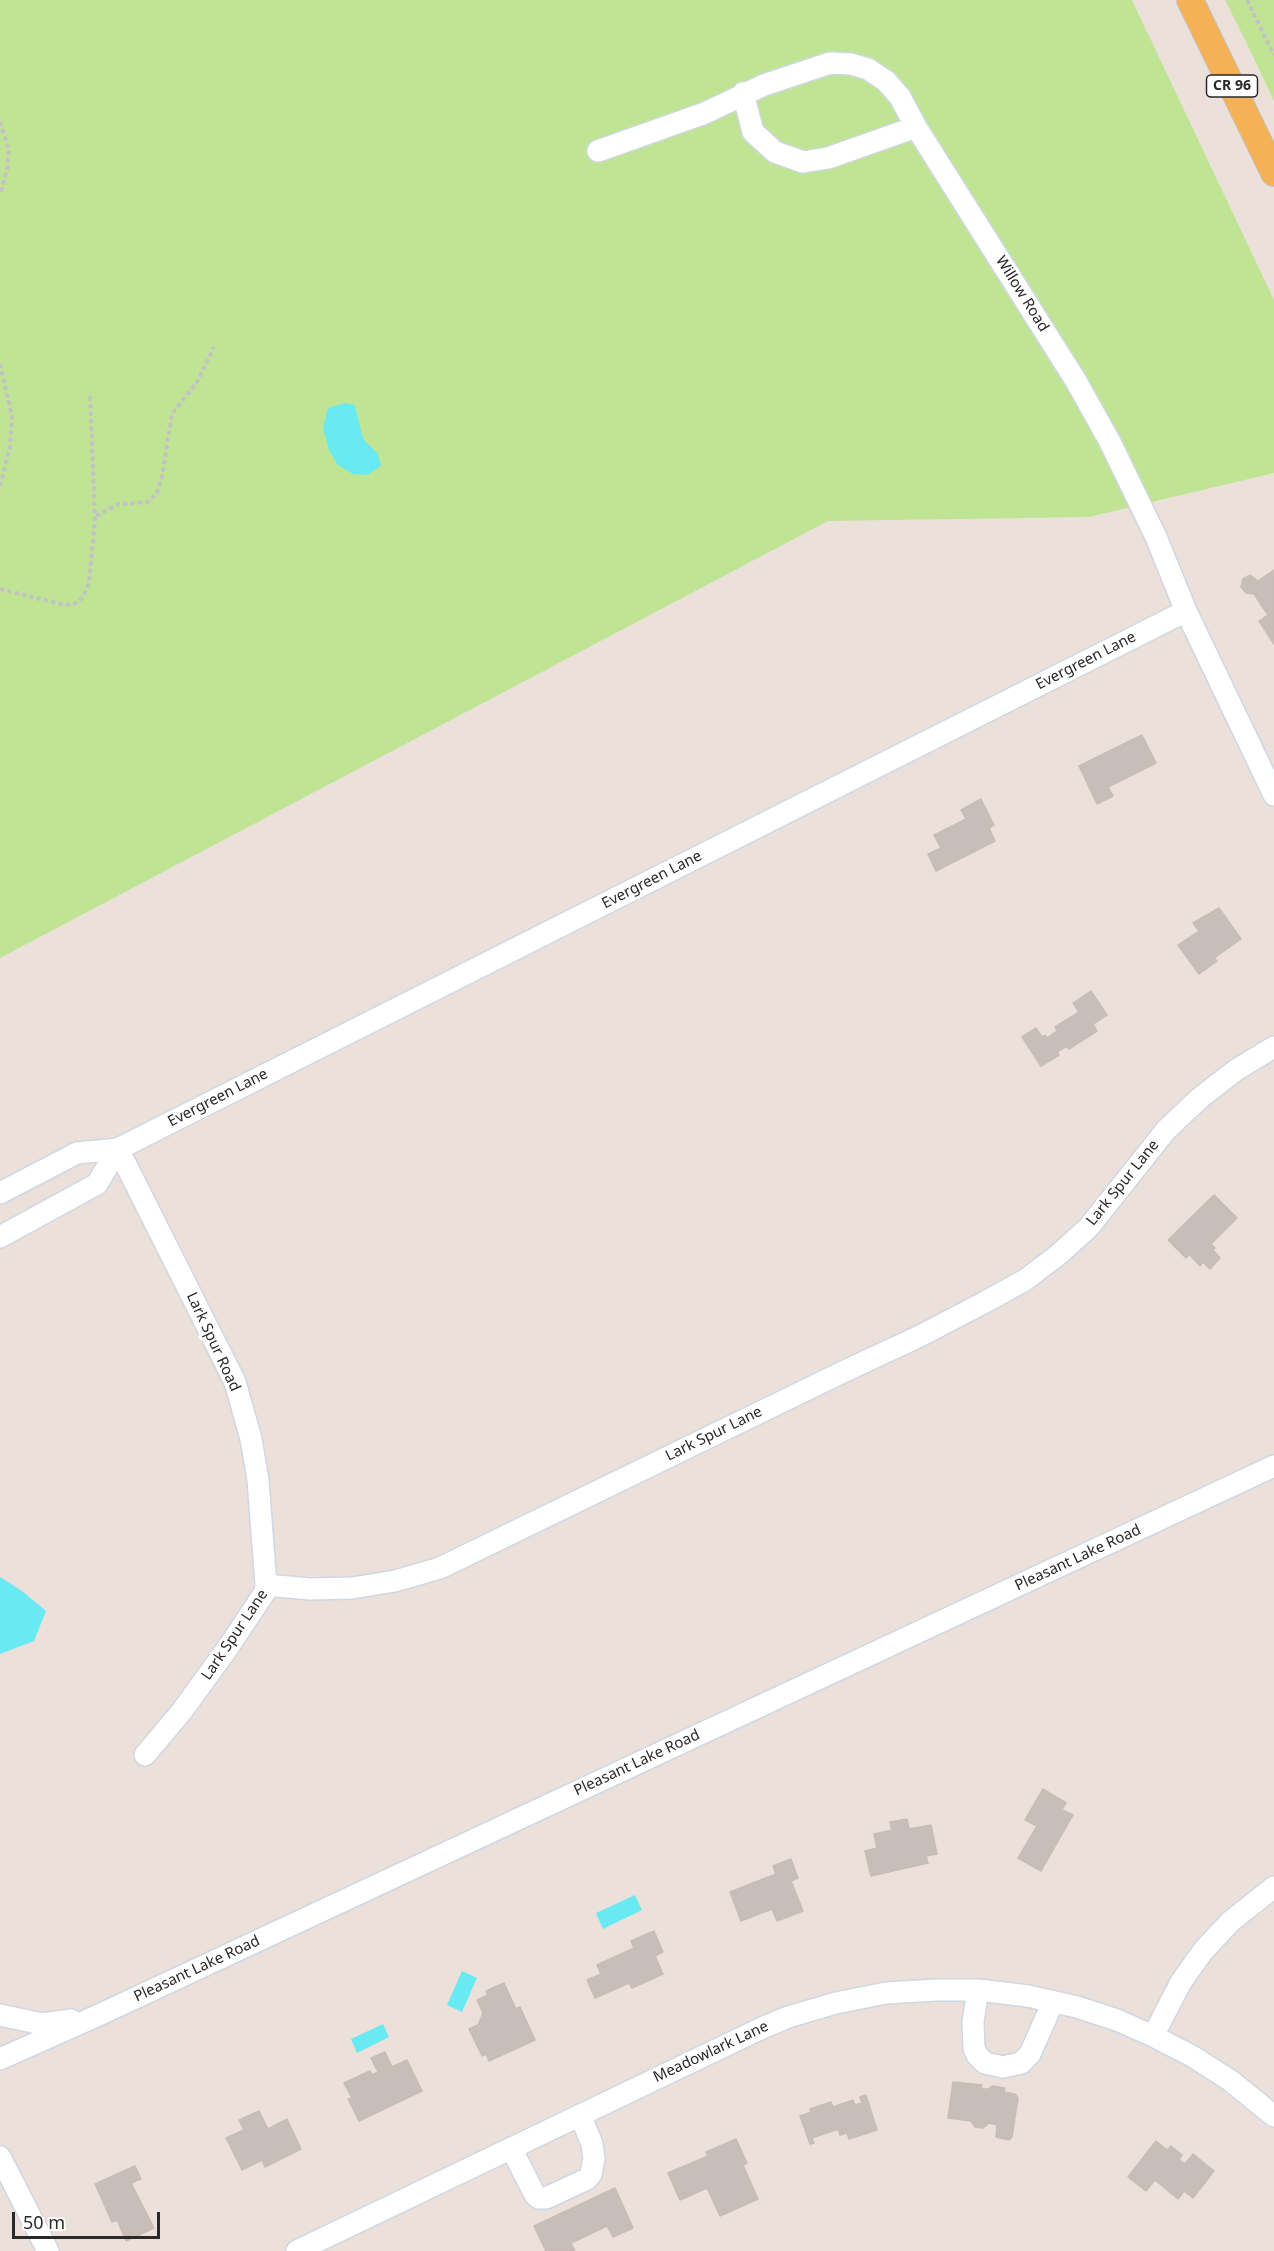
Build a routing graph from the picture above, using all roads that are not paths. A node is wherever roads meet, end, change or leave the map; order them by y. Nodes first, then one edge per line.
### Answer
1 (1190, 0) edge
2 (743, 93) junction
3 (916, 127) junction
4 (598, 151) dead end
5 (1274, 173) edge
6 (1186, 611) junction
7 (1274, 795) edge
8 (1274, 1047) edge
9 (118, 1149) junction
10 (0, 1193) edge
11 (0, 1237) edge
12 (1274, 1466) edge
13 (266, 1585) junction
14 (145, 1755) dead end
15 (1274, 1887) edge
16 (978, 1990) junction
17 (1053, 2002) junction
18 (101, 2014) junction
19 (0, 2015) edge
20 (1154, 2036) junction
21 (0, 2059) edge
22 (580, 2115) junction
23 (1274, 2116) edge
24 (511, 2148) junction
25 (0, 2157) edge
26 (48, 2251) edge
27 (297, 2251) edge

1 - 5 main road, CR 96
2 - 3 street, Willow Road
2 - 3 street
2 - 4 street, Willow Road
3 - 6 street, Willow Road
6 - 7 street, Willow Road
6 - 9 street, Evergreen Lane
8 - 13 street, Lark Spur Lane
9 - 10 street, Evergreen Lane
9 - 11 street
9 - 13 street, Lark Spur Road
12 - 18 street, Pleasant Lake Road
13 - 14 street, Lark Spur Lane
15 - 20 street
16 - 17 street, Meadowlark Lane
16 - 17 street
16 - 22 street, Meadowlark Lane
17 - 20 street, Meadowlark Lane
18 - 19 street
18 - 21 street, Pleasant Lake Road
20 - 23 street, Meadowlark Lane
22 - 24 street, Meadowlark Lane
22 - 24 street
24 - 27 street, Meadowlark Lane
25 - 26 street

